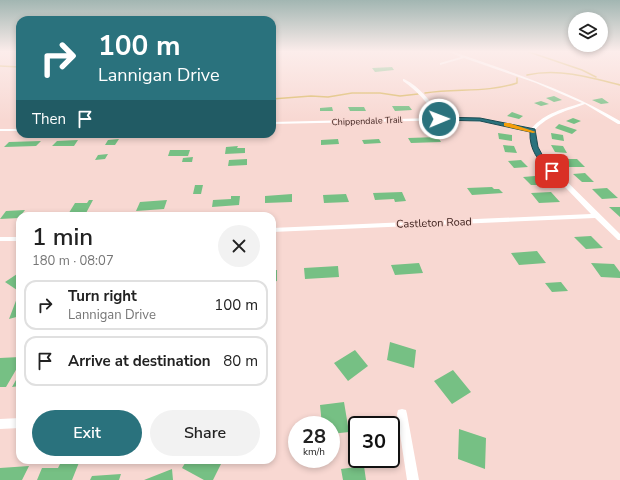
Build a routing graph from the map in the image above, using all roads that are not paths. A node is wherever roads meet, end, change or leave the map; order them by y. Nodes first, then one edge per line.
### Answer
1 (516, 74) edge
2 (404, 80) dead end
3 (585, 103) junction
4 (439, 119) junction
5 (619, 122) edge
6 (276, 123) edge
7 (2, 130) edge
8 (16, 130) edge
9 (533, 130) junction
10 (0, 134) edge
11 (597, 216) junction
12 (276, 230) edge
13 (620, 238) edge
14 (0, 239) edge
15 (16, 239) edge
16 (402, 414) dead end
17 (16, 423) edge
18 (0, 424) edge
19 (413, 480) edge

1 - 3 street
2 - 4 street
3 - 5 street
3 - 9 street
4 - 6 street, Chippendale Trail
4 - 9 street, Chippendale Trail
7 - 8 street
7 - 10 street
9 - 11 street
11 - 12 street, Castleton Road
11 - 13 street
14 - 15 street
16 - 19 street
17 - 18 street

